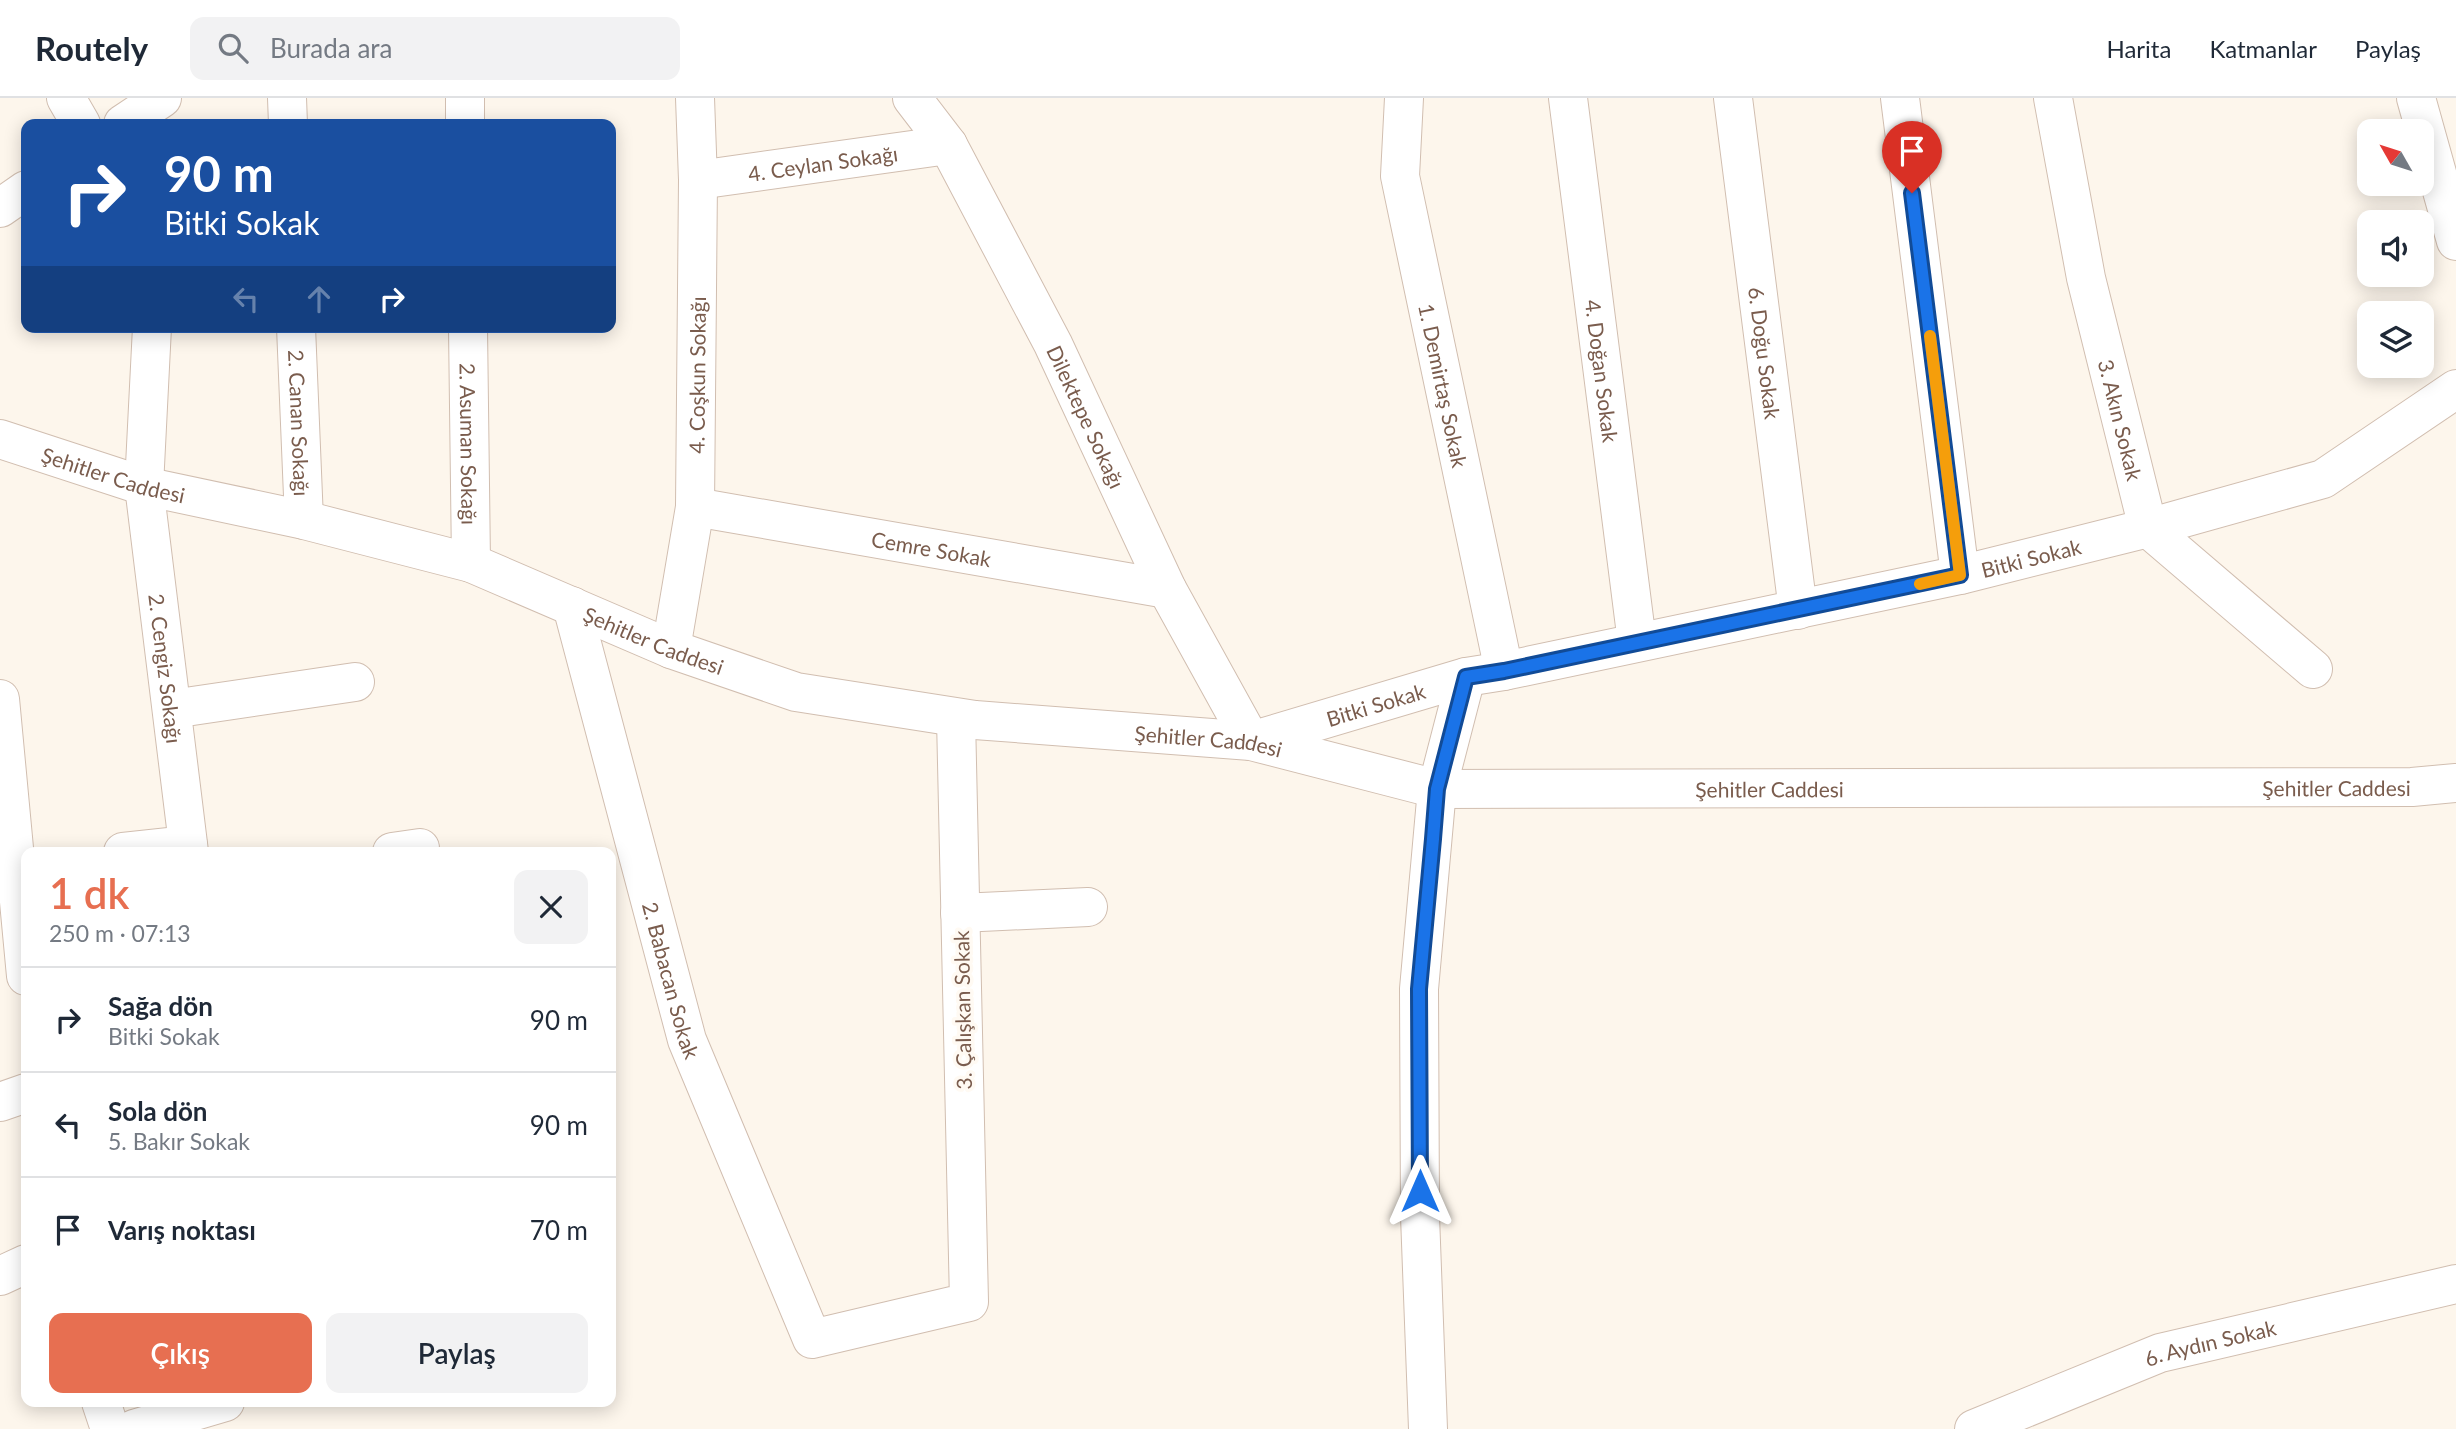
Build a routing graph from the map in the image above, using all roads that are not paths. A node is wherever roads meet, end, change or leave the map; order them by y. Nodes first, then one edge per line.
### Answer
1 (66, 98) edge
2 (162, 98) edge
3 (287, 98) edge
4 (465, 98) edge
5 (695, 98) edge
6 (912, 98) edge
7 (1404, 98) edge
8 (1568, 98) edge
9 (1733, 98) edge
10 (1900, 98) edge
11 (2053, 98) edge
12 (2416, 98) edge
13 (79, 119) edge
14 (130, 119) edge
15 (162, 119) edge
16 (288, 119) edge
17 (465, 119) edge
18 (948, 145) junction
19 (698, 180) junction
20 (21, 193) edge
21 (0, 208) edge
22 (2456, 241) edge
23 (152, 333) edge
24 (296, 333) edge
25 (468, 333) edge
26 (2456, 389) edge
27 (0, 439) edge
28 (144, 486) junction
29 (695, 507) junction
30 (304, 520) junction
31 (2148, 528) junction
32 (471, 563) junction
33 (1960, 575) junction
34 (1167, 589) junction
35 (572, 606) junction
36 (1798, 610) junction
37 (1637, 642) junction
38 (671, 649) junction
39 (2313, 669) dead end
40 (1504, 671) junction
41 (1466, 677) junction
42 (355, 682) dead end
43 (0, 707) edge
44 (172, 709) junction
45 (956, 718) junction
46 (1251, 741) junction
47 (2456, 783) edge
48 (1437, 789) junction
49 (189, 847) edge
50 (21, 864) edge
51 (1088, 907) dead end
52 (960, 913) junction
53 (10, 922) edge
54 (21, 959) edge
55 (21, 1095) edge
56 (0, 1102) edge
57 (21, 1266) edge
58 (0, 1276) edge
59 (2456, 1284) edge
60 (969, 1302) joint
61 (103, 1407) edge
62 (208, 1407) edge
63 (110, 1429) edge
64 (134, 1429) edge
65 (1428, 1429) edge
66 (1974, 1429) edge

1 - 13 street
2 - 14 street
2 - 15 street
3 - 16 street
4 - 17 street
5 - 19 street, 4. Coşkun Sokağı
6 - 18 street, Dilektepe Sokağı
7 - 40 street, 1. Demirtaş Sokak
8 - 37 street, 4. Doğan Sokak
9 - 36 street, 6. Doğu Sokak
10 - 33 street
11 - 31 street, 3. Akın Sokak
12 - 22 street
18 - 19 street, 4. Ceylan Sokağı
18 - 34 street, Dilektepe Sokağı
19 - 29 street, 4. Coşkun Sokağı
20 - 21 street
23 - 28 street, 2. Cengiz Sokağı
24 - 30 street, 2. Canan Sokağı
25 - 32 street, 2. Asuman Sokağı
26 - 31 street, Bitki Sokak
27 - 28 street, Şehitler Caddesi
28 - 30 street, Şehitler Caddesi
28 - 44 street, 2. Cengiz Sokağı
29 - 34 street, Cemre Sokak
29 - 38 street, 4. Coşkun Sokağı
30 - 32 street, Şehitler Caddesi
31 - 33 street, Bitki Sokak
31 - 39 street
32 - 35 street, Şehitler Caddesi
33 - 36 street, Bitki Sokak
34 - 46 street, Dilektepe Sokağı
35 - 38 street, Şehitler Caddesi
35 - 60 street, 2. Babacan Sokak
36 - 37 street, Bitki Sokak
37 - 40 street, Bitki Sokak
38 - 45 street, Şehitler Caddesi
40 - 41 street, Bitki Sokak
41 - 46 street, Bitki Sokak
41 - 48 street
42 - 44 street
43 - 50 street
44 - 49 street, 2. Cengiz Sokağı
45 - 46 street, Şehitler Caddesi
45 - 52 street, 3. Çalışkan Sokak
46 - 48 street, Şehitler Caddesi
47 - 48 street, Şehitler Caddesi
48 - 65 street
50 - 53 street
51 - 52 street
52 - 60 street, 3. Çalışkan Sokak
53 - 54 street
55 - 56 street
57 - 58 street
59 - 66 street, 6. Aydın Sokak
61 - 63 street
62 - 64 street

